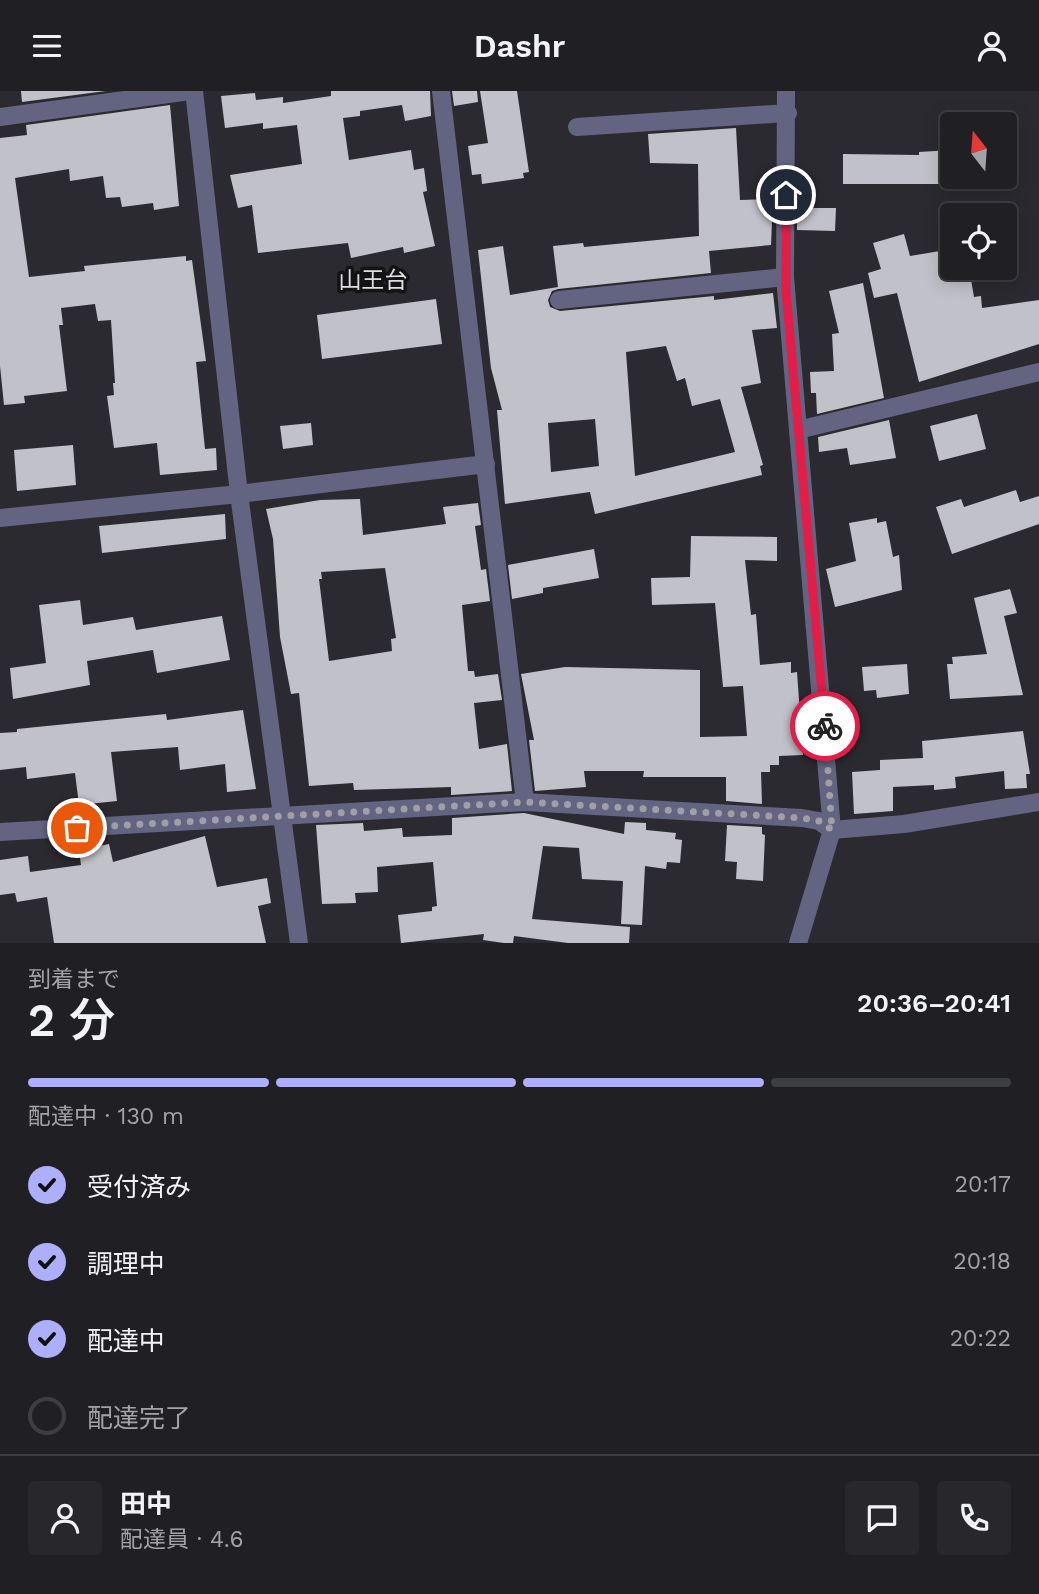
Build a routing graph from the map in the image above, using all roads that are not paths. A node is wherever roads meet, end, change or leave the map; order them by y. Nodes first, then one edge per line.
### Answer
1 (192, 91) edge
2 (441, 91) edge
3 (786, 91) edge
4 (788, 113) junction
5 (0, 117) edge
6 (577, 127) dead end
7 (785, 277) junction
8 (559, 300) dead end
9 (1039, 372) edge
10 (799, 429) junction
11 (486, 464) junction
12 (239, 494) junction
13 (0, 518) edge
14 (525, 802) junction
15 (1039, 802) edge
16 (283, 815) junction
17 (832, 830) junction
18 (0, 832) edge
19 (299, 943) edge
20 (798, 943) edge

1 - 5 street
1 - 12 street
2 - 11 street
3 - 4 street
4 - 6 street
4 - 7 street
7 - 8 street
7 - 10 street
9 - 10 street
10 - 17 street
11 - 12 street
11 - 14 street
12 - 13 street
12 - 16 street
14 - 16 street
14 - 17 street
15 - 17 street
16 - 18 street
16 - 19 street
17 - 20 street

